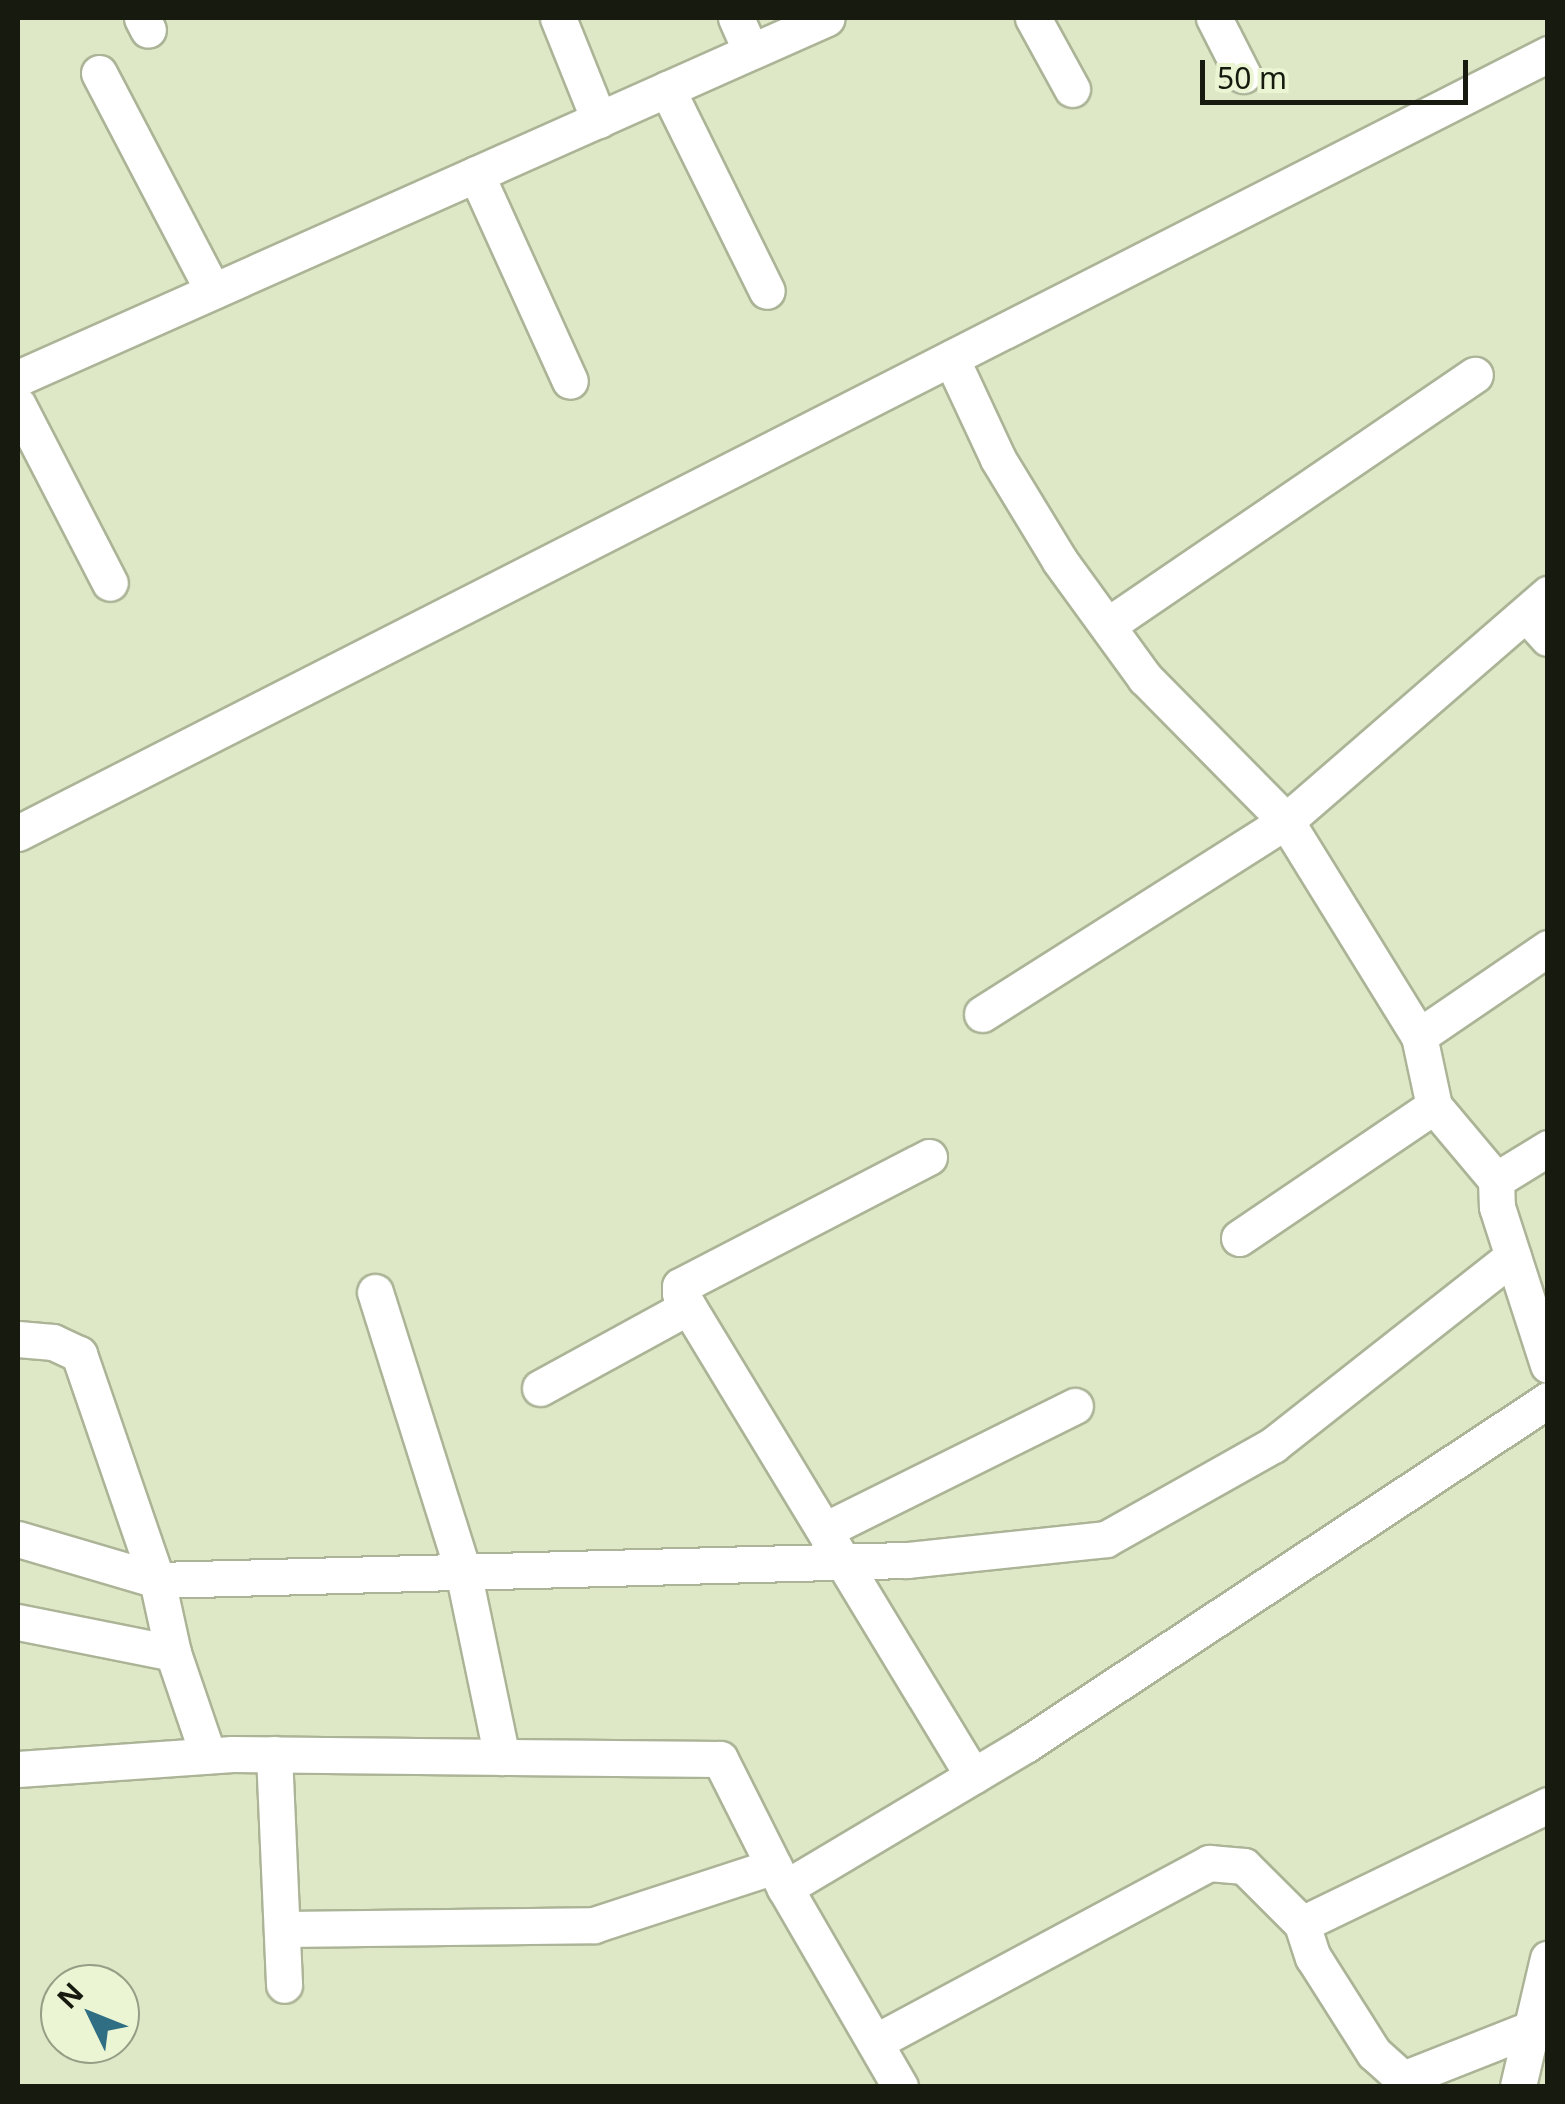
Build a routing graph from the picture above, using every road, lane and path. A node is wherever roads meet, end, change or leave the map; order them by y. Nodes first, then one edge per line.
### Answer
1 (558, 18) edge
2 (736, 18) edge
3 (828, 18) edge
4 (1034, 18) edge
5 (1214, 18) edge
6 (751, 52) junction
7 (1548, 54) edge
8 (99, 73) dead end
9 (1243, 75) dead end
10 (1072, 88) dead end
11 (668, 89) junction
12 (599, 120) junction
13 (476, 174) junction
14 (213, 291) junction
15 (767, 291) dead end
16 (951, 358) junction
17 (1475, 374) dead end
18 (18, 378) edge
19 (570, 381) dead end
20 (18, 406) edge
21 (110, 583) dead end
22 (1541, 616) edge
23 (1108, 624) junction
24 (1286, 821) junction
25 (18, 833) edge
26 (1548, 948) edge
27 (982, 1014) dead end
28 (1419, 1036) junction
29 (1434, 1106) junction
30 (1548, 1148) edge
31 (929, 1157) dead end
32 (1496, 1180) junction
33 (1239, 1238) dead end
34 (1513, 1256) junction
35 (374, 1292) dead end
36 (688, 1307) junction
37 (18, 1339) edge
38 (1548, 1365) edge
39 (540, 1388) dead end
40 (1548, 1400) edge
41 (1075, 1406) dead end
42 (825, 1530) junction
43 (18, 1539) edge
44 (845, 1562) junction
45 (463, 1571) junction
46 (158, 1580) junction
47 (18, 1622) edge
48 (173, 1653) junction
49 (274, 1754) junction
50 (208, 1756) junction
51 (502, 1756) junction
52 (18, 1768) edge
53 (973, 1776) junction
54 (1548, 1805) edge
55 (780, 1877) junction
56 (1302, 1924) junction
57 (282, 1929) junction
58 (1548, 1958) edge
59 (284, 1984) dead end
60 (1540, 2026) edge
61 (877, 2042) junction
62 (900, 2086) edge
63 (1518, 2086) edge

1 - 12 street
2 - 6 street
3 - 6 street
4 - 10 street
5 - 9 street
6 - 11 street
7 - 16 street
8 - 14 street
11 - 12 street
11 - 15 street
12 - 13 street
13 - 14 street
13 - 19 street
14 - 18 street
16 - 23 street
16 - 25 street
17 - 23 street
20 - 21 street
22 - 24 street
23 - 24 street
24 - 27 street
24 - 28 street
26 - 28 street
28 - 29 street
29 - 32 street
29 - 33 street
30 - 32 street
31 - 36 street
32 - 34 street
34 - 38 street
34 - 44 street
35 - 45 street
36 - 39 street
36 - 42 street
37 - 46 street
40 - 53 street
41 - 42 street
42 - 44 street
43 - 46 street
44 - 45 street
44 - 53 street
45 - 46 street
45 - 51 street
46 - 48 street
47 - 48 street
48 - 50 street
49 - 50 street
49 - 51 street
49 - 57 street
50 - 52 street
51 - 55 street
53 - 55 street
54 - 56 street
55 - 57 street
55 - 61 street
56 - 60 street
56 - 61 street
57 - 59 street
58 - 60 street
60 - 63 street
61 - 62 street

